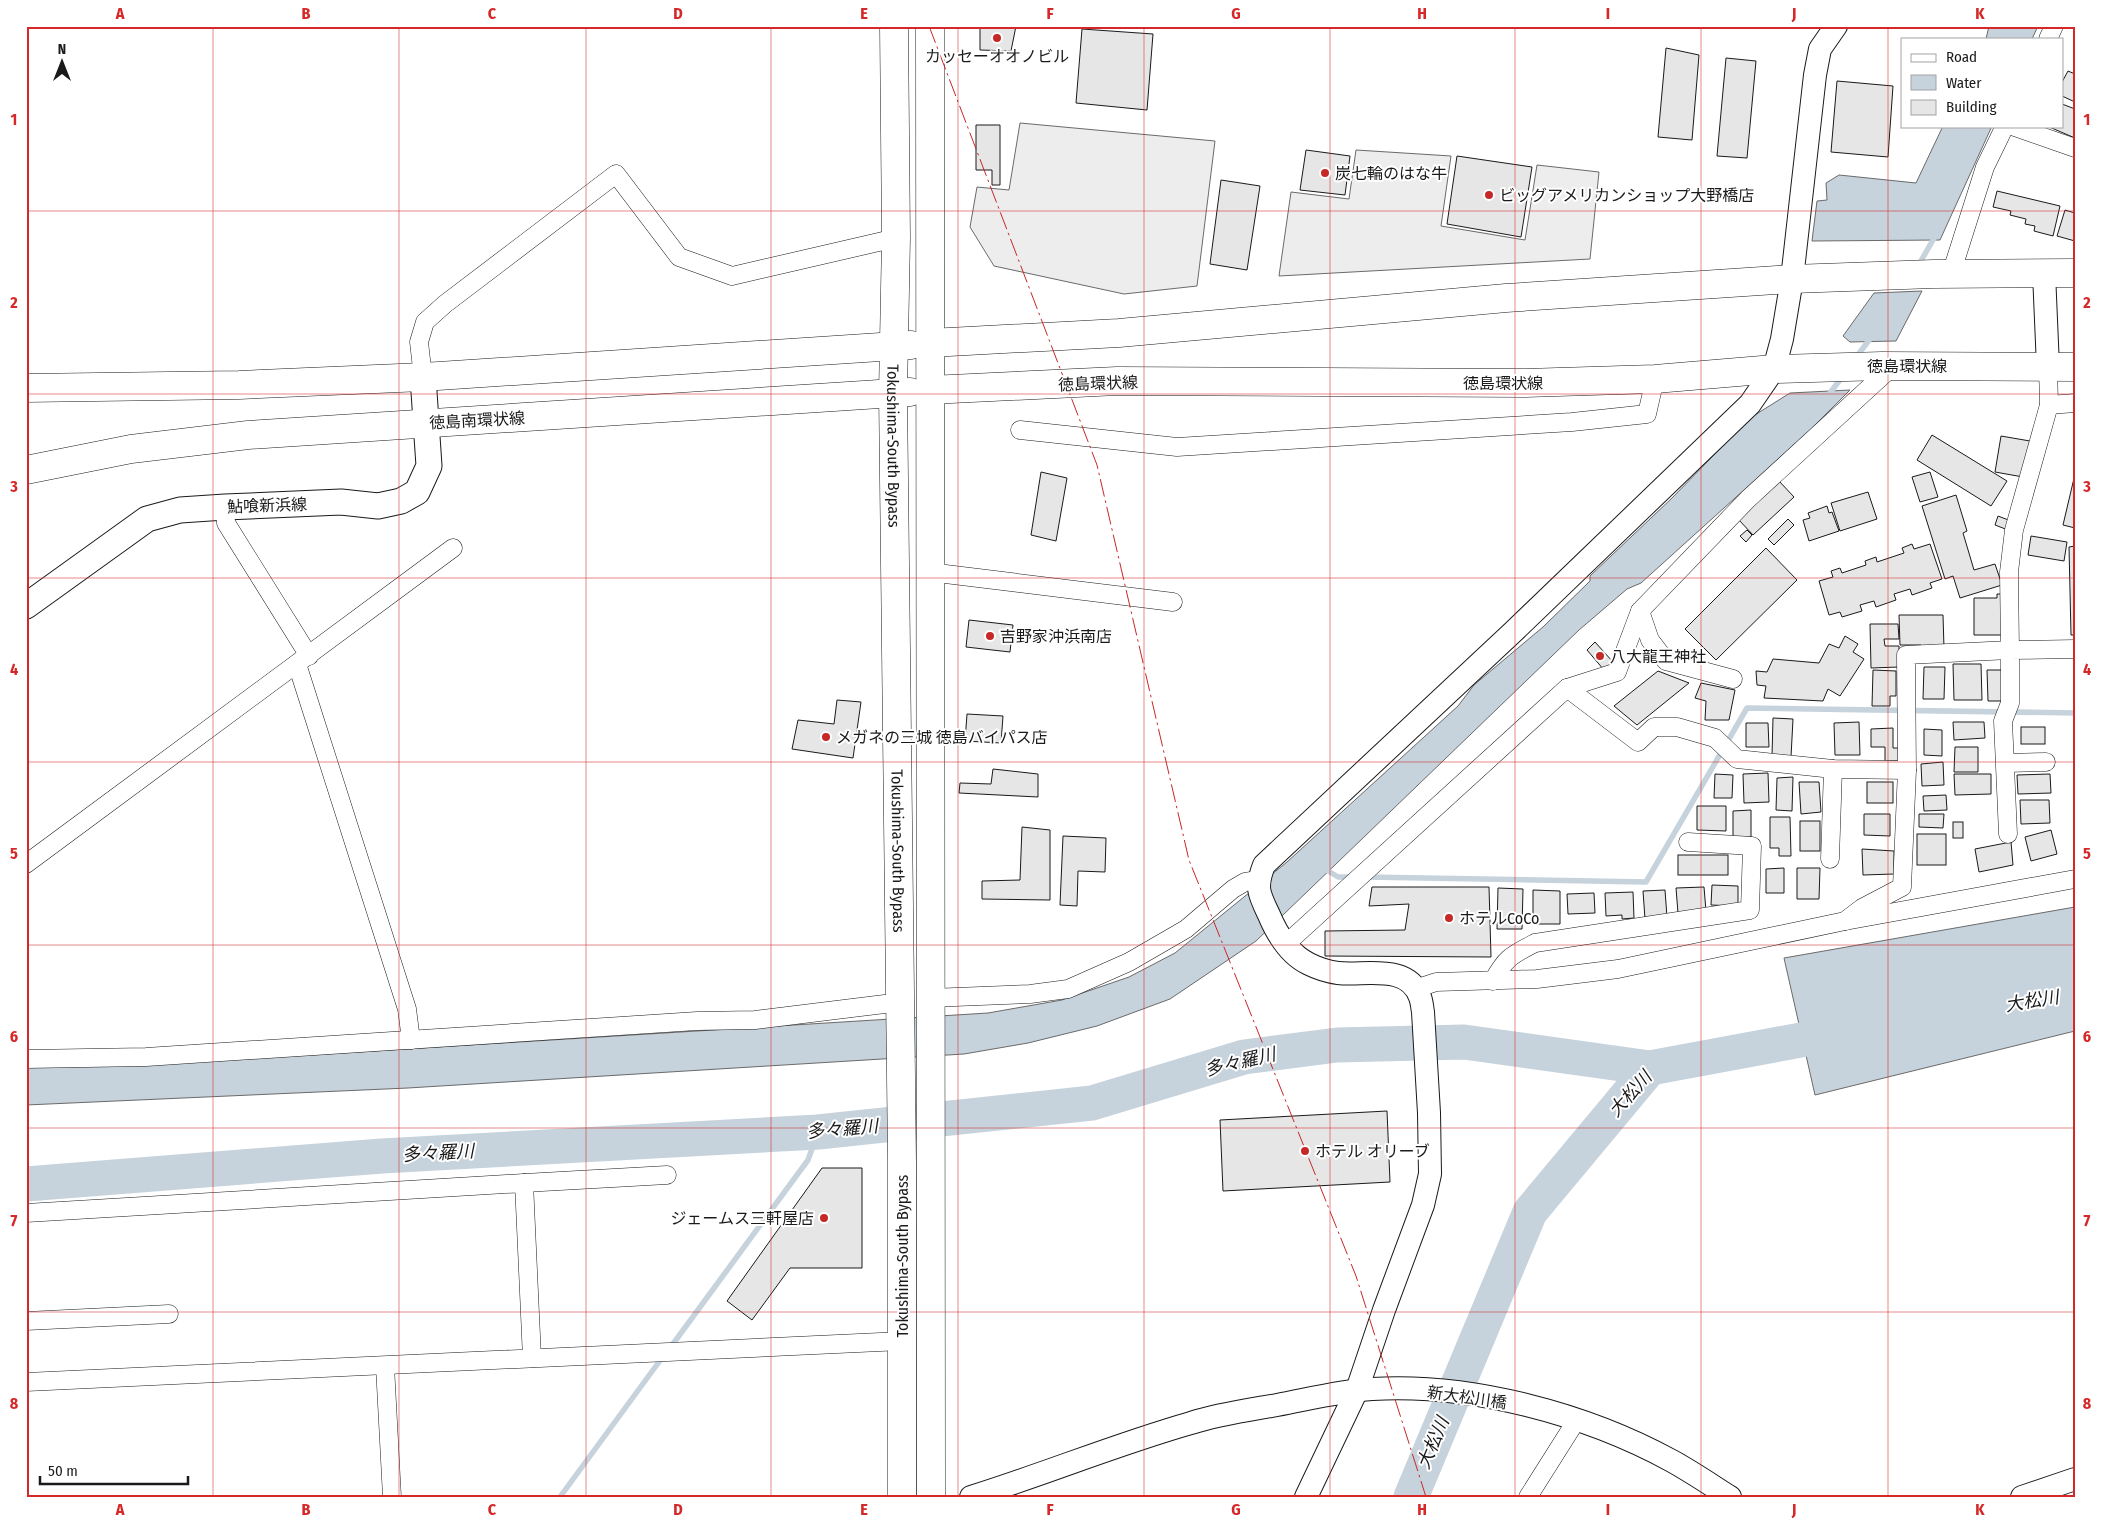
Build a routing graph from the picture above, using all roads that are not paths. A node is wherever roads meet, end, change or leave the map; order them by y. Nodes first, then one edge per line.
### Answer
1 (894, 26) edge
2 (930, 26) edge
3 (1836, 26) edge
4 (2054, 26) edge
5 (2048, 38) edge
6 (2004, 128) edge
7 (2018, 128) edge
8 (2075, 148) edge
9 (896, 238) junction
10 (2044, 273) junction
11 (2075, 273) edge
12 (1942, 274) junction
13 (1792, 279) junction
14 (930, 343) junction
15 (894, 346) junction
16 (1887, 366) junction
17 (2048, 367) junction
18 (2075, 367) edge
19 (1774, 369) junction
20 (423, 377) junction
21 (1656, 379) junction
22 (26, 388) edge
23 (930, 390) junction
24 (893, 393) junction
25 (2075, 404) edge
26 (2049, 405) junction
27 (427, 423) junction
28 (1020, 430) dead end
29 (26, 470) edge
30 (225, 507) junction
31 (453, 548) dead end
32 (929, 572) junction
33 (1173, 602) dead end
34 (26, 606) edge
35 (1640, 611) junction
36 (2010, 650) junction
37 (2075, 650) edge
38 (303, 660) junction
39 (1733, 678) dead end
40 (1567, 688) junction
41 (2046, 762) dead end
42 (2006, 763) junction
43 (1833, 769) junction
44 (1907, 770) junction
45 (2008, 834) dead end
46 (1688, 842) dead end
47 (1830, 859) dead end
48 (26, 864) edge
49 (2075, 879) edge
50 (1258, 886) junction
51 (1845, 921) junction
52 (1282, 939) junction
53 (1493, 980) junction
54 (1416, 989) junction
55 (930, 1004) junction
56 (901, 1005) junction
57 (411, 1040) junction
58 (26, 1059) edge
59 (666, 1175) dead end
60 (524, 1183) junction
61 (26, 1213) edge
62 (169, 1314) dead end
63 (26, 1321) edge
64 (902, 1341) junction
65 (532, 1358) junction
66 (386, 1366) junction
67 (26, 1382) edge
68 (1366, 1390) junction
69 (1567, 1418) junction
70 (2075, 1478) edge
71 (392, 1497) edge
72 (902, 1497) edge
73 (931, 1497) edge
74 (971, 1497) edge
75 (1306, 1497) edge
76 (1528, 1497) edge
77 (1730, 1497) edge
78 (2022, 1497) edge

1 - 9 main road, Tokushima-South Bypass
2 - 14 main road, Tokushima-South Bypass
3 - 13 street
4 - 5 street
6 - 12 street
7 - 8 street
9 - 15 main road, Tokushima-South Bypass
9 - 20 street
10 - 11 main road
10 - 12 main road
10 - 17 street
12 - 13 main road
13 - 14 main road
13 - 19 street
14 - 15 main road
14 - 23 main road, Tokushima-South Bypass
15 - 20 main road
15 - 24 main road, Tokushima-South Bypass
16 - 17 main road, 徳島環状線
16 - 19 main road, 徳島環状線
16 - 35 street
17 - 18 main road, 徳島環状線
17 - 26 street
19 - 21 main road, 徳島環状線
19 - 50 street
20 - 22 main road
20 - 27 main road, 鮎喰新浜線
21 - 23 main road, 徳島環状線
21 - 28 street
23 - 24 main road, 徳島南環状線
23 - 32 main road, Tokushima-South Bypass
24 - 27 main road, 徳島南環状線
24 - 56 main road, Tokushima-South Bypass
25 - 26 street
26 - 36 street
27 - 29 main road, 徳島南環状線
27 - 30 main road, 鮎喰新浜線
30 - 34 main road, 鮎喰新浜線
30 - 38 street
31 - 38 street
32 - 33 street
32 - 55 main road, Tokushima-South Bypass
35 - 39 street
35 - 40 street
36 - 37 street
36 - 42 street
36 - 44 street
38 - 48 street
38 - 57 street
40 - 43 street
40 - 52 street
41 - 42 street
42 - 45 street
43 - 44 street
43 - 47 street
44 - 51 street
46 - 53 street
49 - 51 street
50 - 52 street
50 - 55 street
51 - 53 street
52 - 54 street
53 - 54 street
54 - 68 street
55 - 73 main road, Tokushima-South Bypass
56 - 57 street
56 - 64 main road, Tokushima-South Bypass
57 - 58 street
59 - 60 street
60 - 61 street
60 - 65 street
62 - 63 street
64 - 65 street
64 - 72 main road, Tokushima-South Bypass
65 - 66 street
66 - 67 street
66 - 71 street
68 - 69 street, 新大松川橋
68 - 74 street, 新大松川橋
68 - 75 street
69 - 76 street
69 - 77 street, 新大松川橋
70 - 78 street

